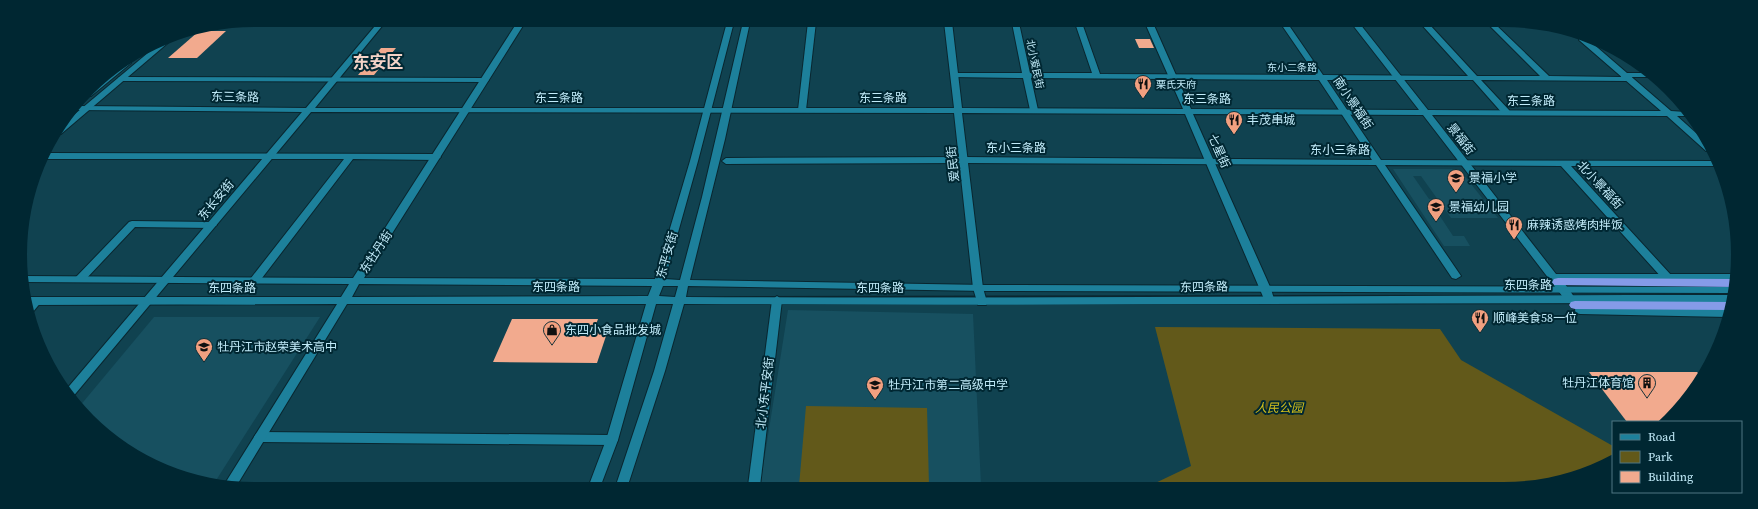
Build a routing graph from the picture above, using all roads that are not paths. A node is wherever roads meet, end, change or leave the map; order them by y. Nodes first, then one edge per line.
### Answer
1 (378, 27) edge
2 (518, 27) edge
3 (730, 27) edge
4 (746, 27) edge
5 (811, 27) edge
6 (949, 27) edge
7 (1017, 27) edge
8 (1080, 27) edge
9 (1151, 27) edge
10 (1286, 27) edge
11 (1358, 27) edge
12 (1428, 27) edge
13 (1494, 27) edge
14 (1587, 43) edge
15 (158, 48) edge
16 (955, 75) junction
17 (1027, 75) junction
18 (1097, 76) junction
19 (1172, 76) junction
20 (1644, 76) edge
21 (1321, 77) junction
22 (1626, 77) junction
23 (1398, 78) junction
24 (1475, 78) junction
25 (1546, 78) junction
26 (122, 79) junction
27 (334, 79) junction
28 (485, 80) junction
29 (80, 108) edge
30 (88, 108) junction
31 (727, 109) junction
32 (308, 110) junction
33 (467, 110) junction
34 (708, 110) junction
35 (802, 110) junction
36 (959, 110) junction
37 (1034, 110) junction
38 (1188, 111) junction
39 (1344, 112) junction
40 (1425, 112) junction
41 (1506, 112) junction
42 (1668, 113) junction
43 (1682, 114) edge
44 (68, 124) edge
45 (1702, 143) edge
46 (49, 156) edge
47 (270, 157) junction
48 (350, 157) junction
49 (436, 157) junction
50 (964, 160) junction
51 (726, 161) dead end
52 (1210, 161) junction
53 (1379, 162) junction
54 (1464, 163) junction
55 (1563, 163) junction
56 (1713, 164) edge
57 (212, 225) junction
58 (1456, 276) dead end
59 (1667, 277) junction
60 (1730, 277) edge
61 (28, 279) edge
62 (80, 279) junction
63 (166, 280) junction
64 (255, 280) junction
65 (358, 280) junction
66 (686, 282) junction
67 (1558, 282) junction
68 (659, 283) junction
69 (1729, 283) edge
70 (1640, 286) junction
71 (978, 288) junction
72 (1728, 290) edge
73 (1267, 294) junction
74 (1727, 299) edge
75 (345, 300) junction
76 (652, 300) junction
77 (681, 300) junction
78 (777, 300) junction
79 (32, 301) edge
80 (148, 301) junction
81 (1654, 301) junction
82 (982, 302) junction
83 (1575, 304) junction
84 (1725, 306) edge
85 (1723, 313) edge
86 (72, 391) edge
87 (260, 437) junction
88 (612, 440) junction
89 (232, 481) edge
90 (596, 482) edge
91 (623, 482) edge
92 (754, 482) edge

1 - 27 street, 东长安街
2 - 28 street, 东牡丹街
3 - 34 street, 东平安街
4 - 31 street, 东平安街
5 - 35 street
6 - 16 street, 爱民街
7 - 17 street, 北小爱民街
8 - 18 street
9 - 19 street, 七星街
10 - 21 street, 南小景福街
11 - 23 street, 景福街
12 - 24 street
13 - 25 street
14 - 22 street
15 - 26 street
16 - 17 street, 东小二条路
16 - 36 street, 爱民街
17 - 18 street, 东小二条路
17 - 37 street, 北小爱民街
18 - 19 street, 东小二条路
19 - 21 street, 东小二条路
19 - 38 street, 七星街
20 - 22 street, 东小二条路
21 - 23 street, 东小二条路
21 - 39 street, 南小景福街
22 - 25 street, 东小二条路
22 - 42 street
23 - 24 street, 东小二条路
23 - 40 street, 景福街
24 - 25 street, 东小二条路
24 - 41 street
26 - 27 street
26 - 30 street
27 - 28 street
27 - 32 street, 东长安街
28 - 33 street, 东牡丹街
29 - 30 street, 东三条路
30 - 32 street, 东三条路
30 - 44 street
31 - 34 street, 东三条路
31 - 35 street, 东三条路
31 - 66 street, 东平安街
32 - 33 street, 东三条路
32 - 47 street, 东长安街
33 - 34 street, 东三条路
33 - 49 street, 东牡丹街
34 - 68 street, 东平安街
35 - 36 street, 东三条路
36 - 37 street, 东三条路
36 - 50 street, 爱民街
37 - 38 street, 东三条路
38 - 39 street, 东三条路
38 - 52 street, 七星街
39 - 40 street, 东三条路
39 - 53 street, 南小景福街
40 - 41 street, 东三条路
40 - 54 street, 景福街
41 - 42 street, 东三条路
42 - 43 street, 东三条路
42 - 45 street
46 - 47 street
47 - 48 street
47 - 57 street, 东长安街
48 - 49 street
48 - 64 street
49 - 65 street, 东牡丹街
50 - 51 street, 东小三条路
50 - 52 street, 东小三条路
50 - 71 street, 爱民街
52 - 53 street, 东小三条路
52 - 73 street, 七星街
53 - 54 street, 东小三条路
53 - 58 street, 南小景福街
54 - 55 street, 东小三条路
54 - 67 street, 景福街
55 - 56 street, 东小三条路
55 - 59 street, 北小景福街
57 - 62 street
57 - 63 street, 东长安街
59 - 60 street
59 - 67 street
61 - 62 street
62 - 63 street
63 - 64 street
63 - 80 street, 东长安街
64 - 65 street
65 - 68 street
65 - 75 street, 东牡丹街
66 - 68 street
66 - 71 street
66 - 77 street, 东平安街
67 - 70 highway
67 - 73 street
67 - 83 street, 景福街
68 - 76 street, 东平安街
69 - 70 highway
70 - 72 street
71 - 73 street
71 - 82 street, 爱民街
73 - 82 street, 东四条路
73 - 83 street, 东四条路
74 - 81 street
75 - 76 street, 东四条路
75 - 80 street, 东四条路
75 - 87 street, 东牡丹街
76 - 77 street, 东四条路
76 - 88 street, 东平安街
77 - 78 street, 东四条路
77 - 91 street, 东平安街
78 - 82 street, 东四条路
78 - 92 street, 北小东平安街
79 - 80 street, 东四条路
80 - 86 street, 东长安街
81 - 83 highway
81 - 84 highway
83 - 85 street, 东四条路
87 - 88 street
87 - 89 street, 东牡丹街
88 - 90 street, 东平安街

